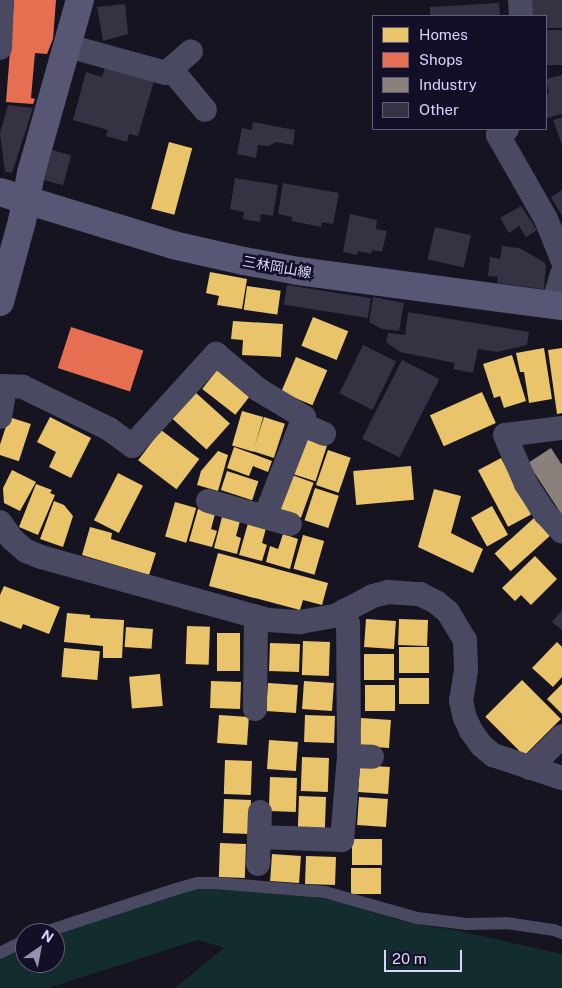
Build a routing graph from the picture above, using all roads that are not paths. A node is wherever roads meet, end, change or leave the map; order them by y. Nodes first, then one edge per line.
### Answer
1 (2, 0) edge
2 (80, 0) edge
3 (520, 0) edge
4 (521, 15) edge
5 (68, 46) junction
6 (0, 48) edge
7 (191, 51) dead end
8 (170, 69) junction
9 (204, 110) dead end
10 (506, 130) edge
11 (0, 192) edge
12 (26, 200) junction
13 (562, 259) edge
14 (562, 274) edge
15 (0, 302) edge
16 (558, 306) edge
17 (0, 386) edge
18 (0, 417) edge
19 (301, 424) junction
20 (562, 428) edge
21 (324, 434) dead end
22 (208, 501) dead end
23 (265, 517) junction
24 (0, 522) edge
25 (290, 524) dead end
26 (562, 532) edge
27 (344, 611) junction
28 (256, 617) junction
29 (255, 709) dead end
30 (562, 736) edge
31 (530, 768) junction
32 (562, 778) edge
33 (260, 812) dead end
34 (259, 837) junction
35 (258, 864) dead end
36 (65, 925) edge
37 (562, 933) edge
38 (15, 945) edge
39 (0, 953) edge

1 - 6 street
2 - 5 main road
3 - 4 street
5 - 8 street
5 - 12 main road
7 - 8 street
8 - 9 street
10 - 13 street
11 - 12 main road, 三林岡山線
12 - 15 main road
12 - 16 main road, 三林岡山線
14 - 16 street
17 - 18 street
17 - 19 street
19 - 21 street
19 - 23 street
20 - 26 street
22 - 23 street
23 - 25 street
24 - 28 street
27 - 28 street
27 - 31 street
27 - 34 street
28 - 29 street
30 - 31 street
31 - 32 street
33 - 34 street
34 - 35 street
36 - 37 lane
38 - 39 lane

